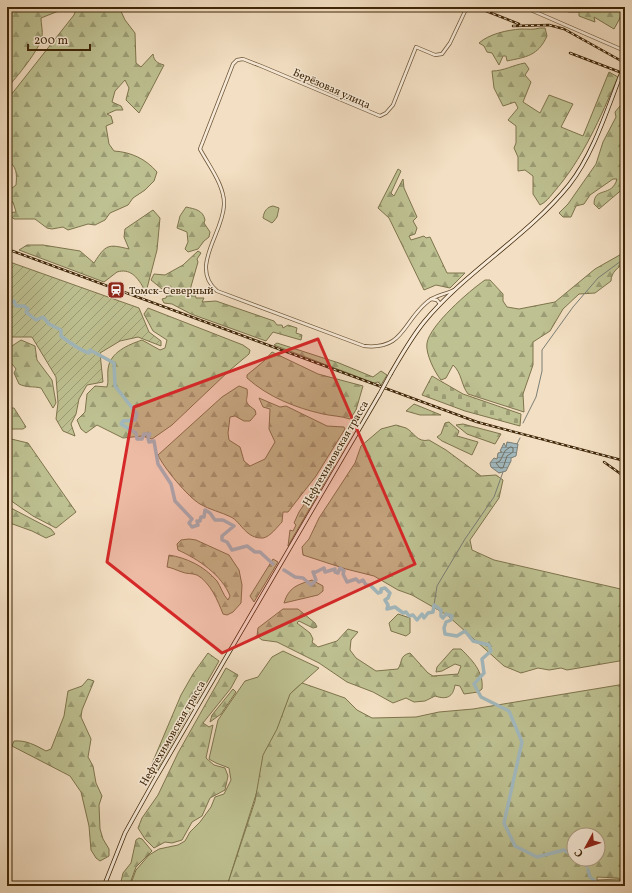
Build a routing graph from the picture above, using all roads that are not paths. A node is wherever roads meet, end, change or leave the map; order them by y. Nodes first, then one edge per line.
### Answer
1 (467, 7) edge
2 (524, 7) edge
3 (625, 51) edge
4 (625, 64) edge
5 (456, 289) junction
6 (431, 299) junction
7 (440, 304) junction
8 (104, 886) edge

1 - 6 street, Берёзовая улица
2 - 3 street
4 - 5 main road, Нефтехимовская трасса
5 - 6 street
5 - 7 main road, Нефтехимовская трасса
6 - 7 street
7 - 8 main road, Нефтехимовская трасса, bridge

